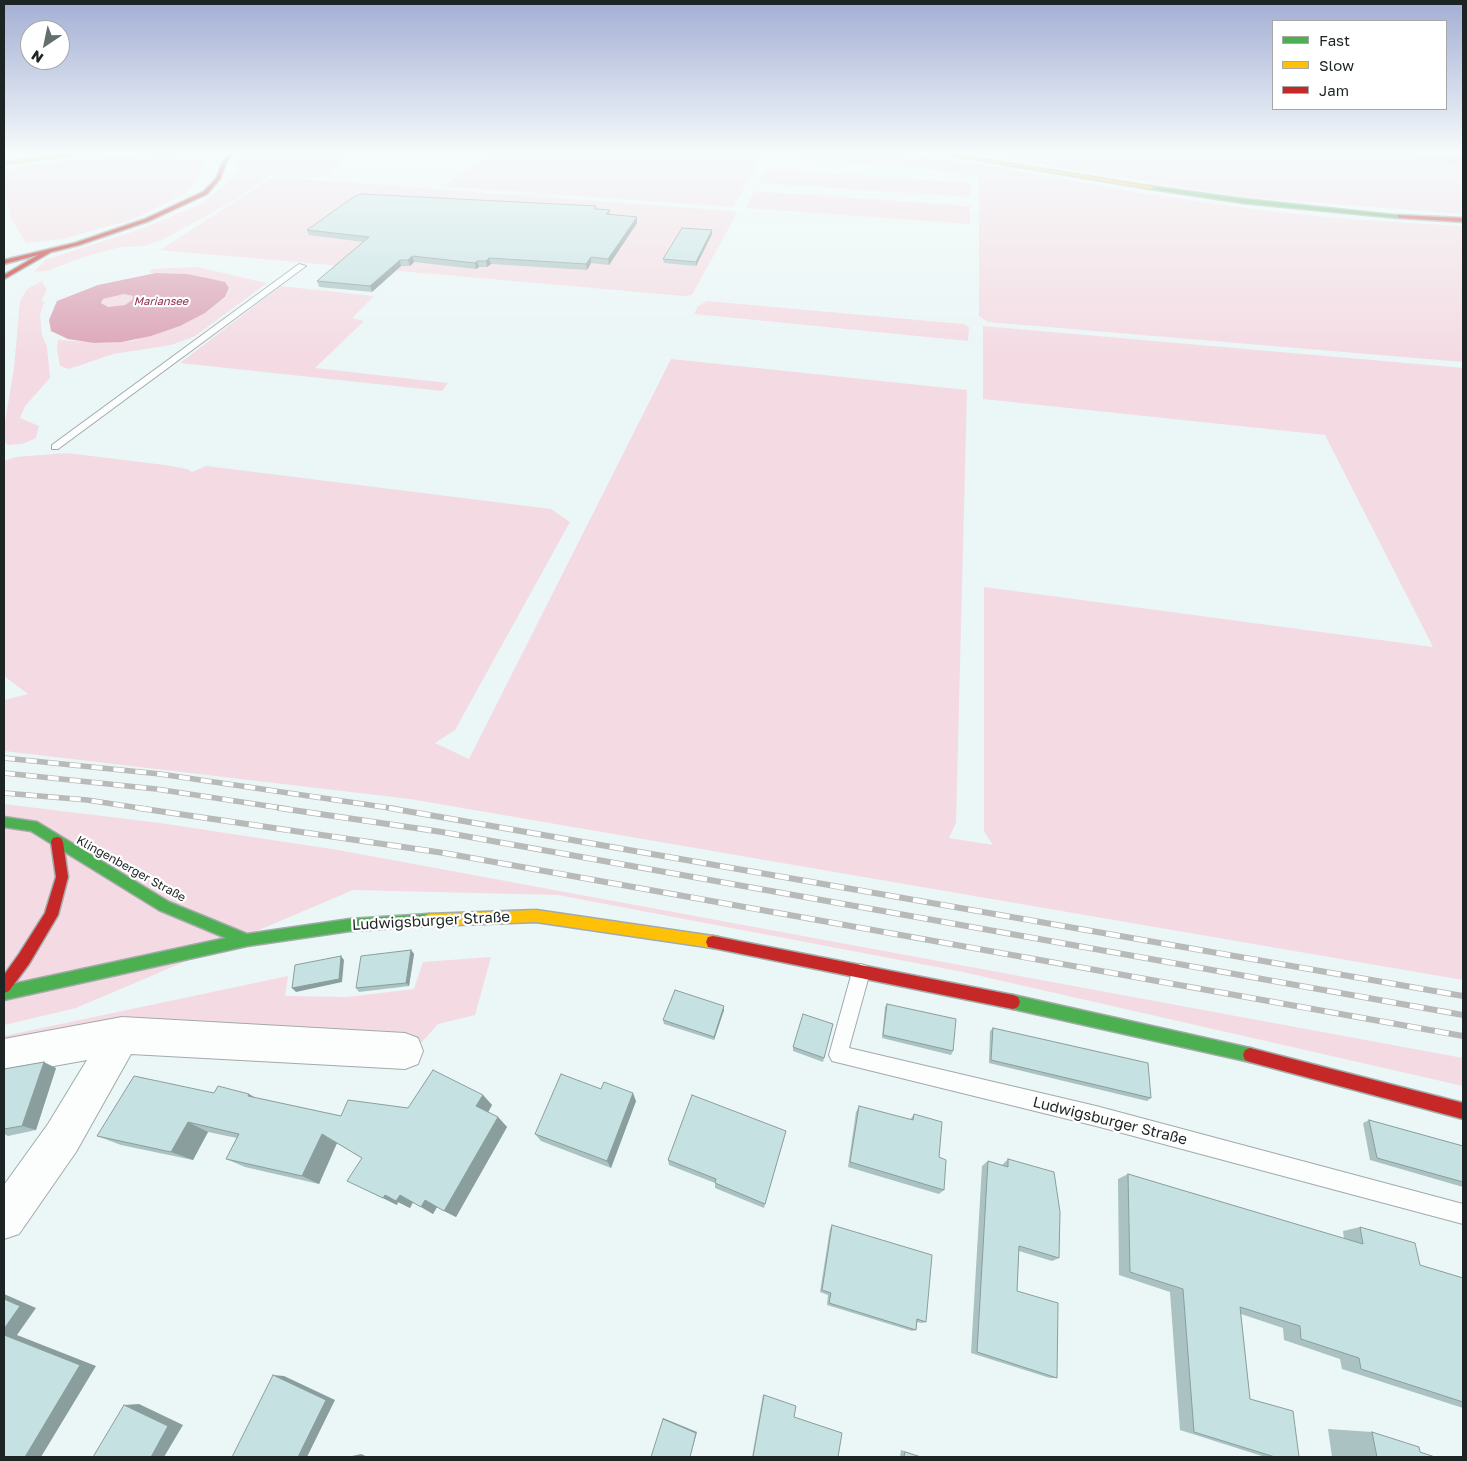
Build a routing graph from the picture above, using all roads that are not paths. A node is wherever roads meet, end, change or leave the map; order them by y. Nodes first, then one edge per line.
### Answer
1 (146, 220) edge
2 (104, 235) junction
3 (4, 252) edge
4 (48, 252) junction
5 (4, 262) edge
6 (302, 266) dead end
7 (4, 277) edge
8 (55, 447) dead end
9 (4, 822) edge
10 (57, 842) junction
11 (248, 940) junction
12 (860, 972) junction
13 (4, 986) edge
14 (4, 993) edge
15 (122, 1035) junction
16 (405, 1051) dead end
17 (4, 1056) edge
18 (1463, 1111) edge
19 (1463, 1214) edge
20 (4, 1219) edge

1 - 2 main road
2 - 3 main road
2 - 4 main road
4 - 5 main road
4 - 7 main road
6 - 8 lane
9 - 10 main road, Klingenberger Straße
10 - 11 main road, Klingenberger Straße
10 - 13 main road, Klingenberger Straße
11 - 12 main road, Ludwigsburger Straße
11 - 14 main road, Ludwigsburger Straße
12 - 18 main road, Ludwigsburger Straße
12 - 19 lane, Ludwigsburger Straße
15 - 16 street
15 - 17 street
15 - 20 street

